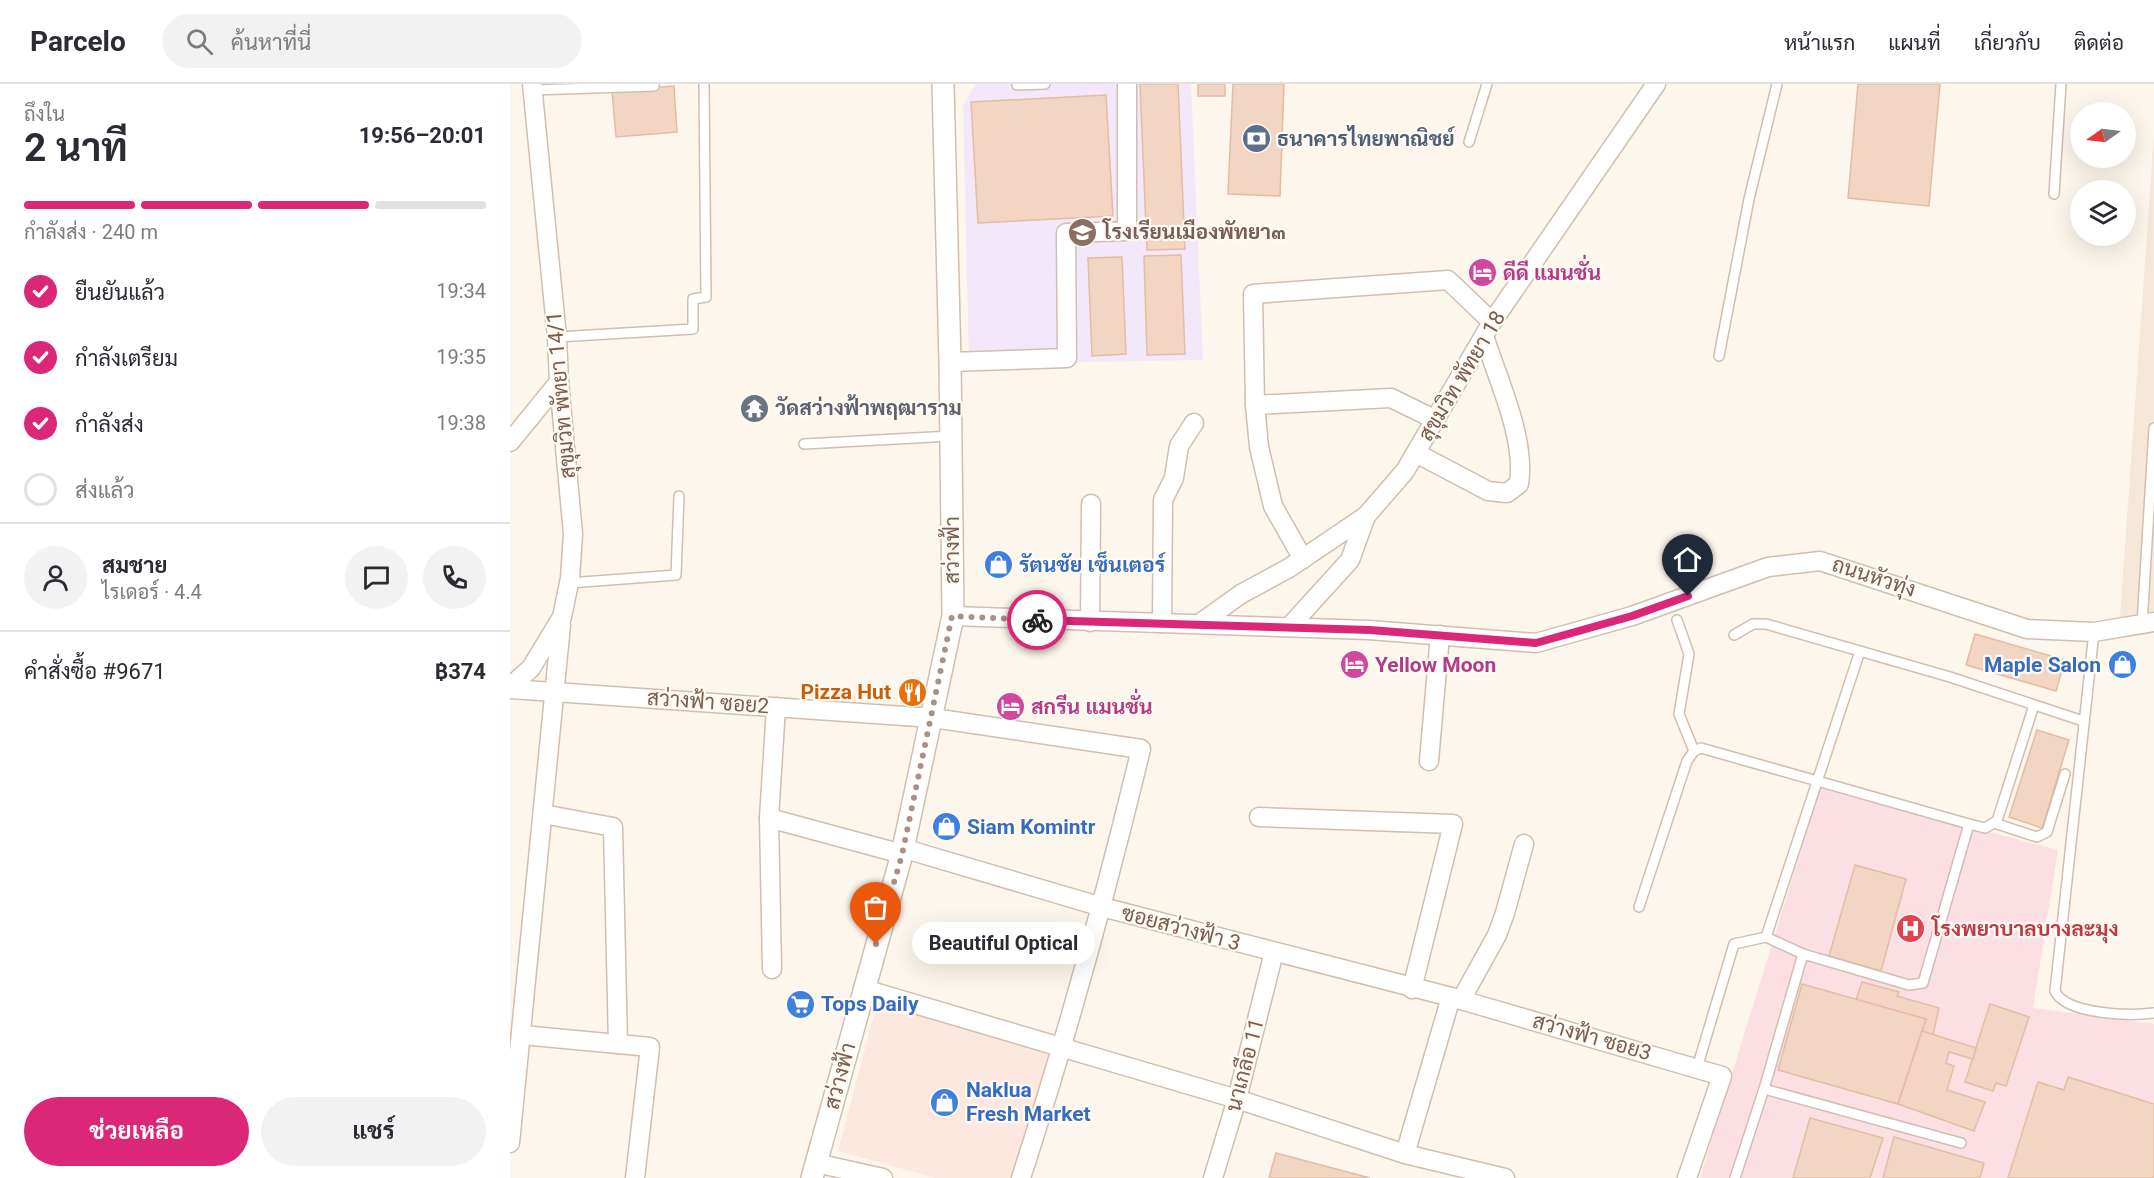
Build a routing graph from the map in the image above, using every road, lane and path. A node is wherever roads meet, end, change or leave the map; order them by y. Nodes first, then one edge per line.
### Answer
1 (654, 84) edge
2 (704, 84) edge
3 (942, 84) edge
4 (1045, 84) edge
5 (1127, 84) edge
6 (1487, 84) edge
7 (1656, 84) edge
8 (1777, 84) edge
9 (2061, 84) edge
10 (1017, 85) edge
11 (532, 87) edge
12 (1468, 142) dead end
13 (2054, 195) dead end
14 (1488, 329) junction
15 (557, 337) junction
16 (1719, 356) dead end
17 (950, 362) junction
18 (559, 382) junction
19 (1256, 405) junction
20 (529, 419) junction
21 (1436, 420) junction
22 (1194, 423) dead end
23 (2154, 428) edge
24 (563, 430) junction
25 (951, 436) junction
26 (510, 442) edge
27 (804, 444) dead end
28 (1416, 453) junction
29 (679, 496) dead end
30 (1091, 504) dead end
31 (1366, 516) junction
32 (2150, 547) edge
33 (1303, 559) junction
34 (569, 583) junction
35 (952, 616) junction
36 (562, 617) junction
37 (1677, 620) dead end
38 (1090, 622) junction
39 (1162, 623) junction
40 (2148, 623) edge
41 (1199, 624) junction
42 (1290, 626) junction
43 (2094, 632) junction
44 (1440, 635) junction
45 (1734, 635) dead end
46 (1860, 651) junction
47 (510, 688) edge
48 (555, 692) junction
49 (2034, 705) junction
50 (776, 707) junction
51 (933, 718) junction
52 (2083, 721) junction
53 (1694, 751) junction
54 (1429, 761) dead end
55 (2065, 774) dead end
56 (1818, 780) junction
57 (543, 814) junction
58 (1259, 817) dead end
59 (769, 818) junction
60 (1994, 823) junction
61 (1969, 824) junction
62 (1524, 844) dead end
63 (902, 851) junction
64 (1102, 907) junction
65 (1639, 907) dead end
66 (1766, 937) junction
67 (1274, 952) junction
68 (1803, 954) junction
69 (772, 969) dead end
70 (864, 989) junction
71 (1412, 989) junction
72 (1456, 998) junction
73 (2154, 1012) edge
74 (522, 1035) junction
75 (618, 1044) junction
76 (1064, 1047) junction
77 (1697, 1068) junction
78 (1764, 1089) junction
79 (1237, 1099) junction
80 (510, 1143) edge
81 (1961, 1143) dead end
82 (1405, 1154) junction
83 (814, 1170) edge
84 (635, 1178) edge
85 (883, 1178) edge
86 (1021, 1178) edge
87 (1213, 1178) edge
88 (1505, 1178) edge
89 (1687, 1178) edge
90 (1735, 1178) edge

1 - 11 lane
2 - 15 lane
3 - 17 street, สว่างฟ้า
4 - 10 lane
5 - 17 street
6 - 12 lane
7 - 14 street, สุขุมวิท พัทยา 18
8 - 16 lane
9 - 13 lane
11 - 15 street, สุขุมวิท พัทยา 14/1
14 - 19 street
14 - 21 street, สุขุมวิท พัทยา 18
14 - 28 street
15 - 18 street, สุขุมวิท พัทยา 14/1
17 - 25 street, สว่างฟ้า
18 - 20 street
18 - 24 street, สุขุมวิท พัทยา 14/1
19 - 21 street
19 - 33 street
20 - 24 street
20 - 26 street
21 - 28 street, สุขุมวิท พัทยา 18
22 - 39 street
23 - 32 lane
24 - 34 street, สุขุมวิท พัทยา 14/1
25 - 27 lane
25 - 35 street, สว่างฟ้า
28 - 31 street, สุขุมวิท พัทยา 18
29 - 34 lane
30 - 38 street
31 - 33 street, สุขุมวิท พัทยา 18
31 - 42 street, สุขุมวิท พัทยา 18
32 - 40 lane
33 - 41 street, สุขุมวิท พัทยา 18
34 - 36 street, สุขุมวิท พัทยา 14/1
35 - 38 street, ถนนหัวทุ่ง
35 - 51 street, สว่างฟ้า
36 - 47 street, สุขุมวิท พัทยา 14/1
36 - 48 street
37 - 53 lane
38 - 39 street, ถนนหัวทุ่ง
39 - 41 street, ถนนหัวทุ่ง
40 - 43 street, ถนนหัวทุ่ง
41 - 42 street, ถนนหัวทุ่ง
42 - 44 street, ถนนหัวทุ่ง
43 - 44 street, ถนนหัวทุ่ง
43 - 52 lane
44 - 54 street
45 - 46 lane
46 - 49 lane
46 - 56 lane
47 - 48 street, สว่างฟ้า ซอย2
48 - 50 street, สว่างฟ้า ซอย2
48 - 57 street
49 - 52 lane
49 - 60 lane
50 - 51 street, สว่างฟ้า ซอย2
50 - 59 street
51 - 63 street, สว่างฟ้า
51 - 64 street, สว่างฟ้า ซอย2
52 - 73 lane
53 - 56 lane
53 - 65 lane
55 - 60 lane
56 - 61 lane
56 - 66 lane
57 - 74 street
57 - 75 street
58 - 71 street
59 - 63 street, ซอยสว่างฟ้า 3
59 - 69 street
60 - 61 lane
61 - 68 lane
62 - 72 street
63 - 64 street, ซอยสว่างฟ้า 3
63 - 70 street, สว่างฟ้า
64 - 67 street, ซอยสว่างฟ้า 3
64 - 76 street
66 - 68 lane
66 - 77 lane
67 - 71 street, ซอยสว่างฟ้า 3
67 - 79 street, นาเกลือ 11
68 - 78 lane
70 - 76 street
70 - 83 street, สว่างฟ้า
71 - 72 street, ซอยสว่างฟ้า 3
72 - 77 street, สว่างฟ้า ซอย3
72 - 82 street
74 - 75 street
74 - 80 street
75 - 84 street
76 - 79 street
76 - 86 street
77 - 89 street, สว่างฟ้า ซอย3
78 - 81 lane
78 - 90 lane
79 - 82 street
79 - 87 street, นาเกลือ 11
82 - 88 street
83 - 85 street

